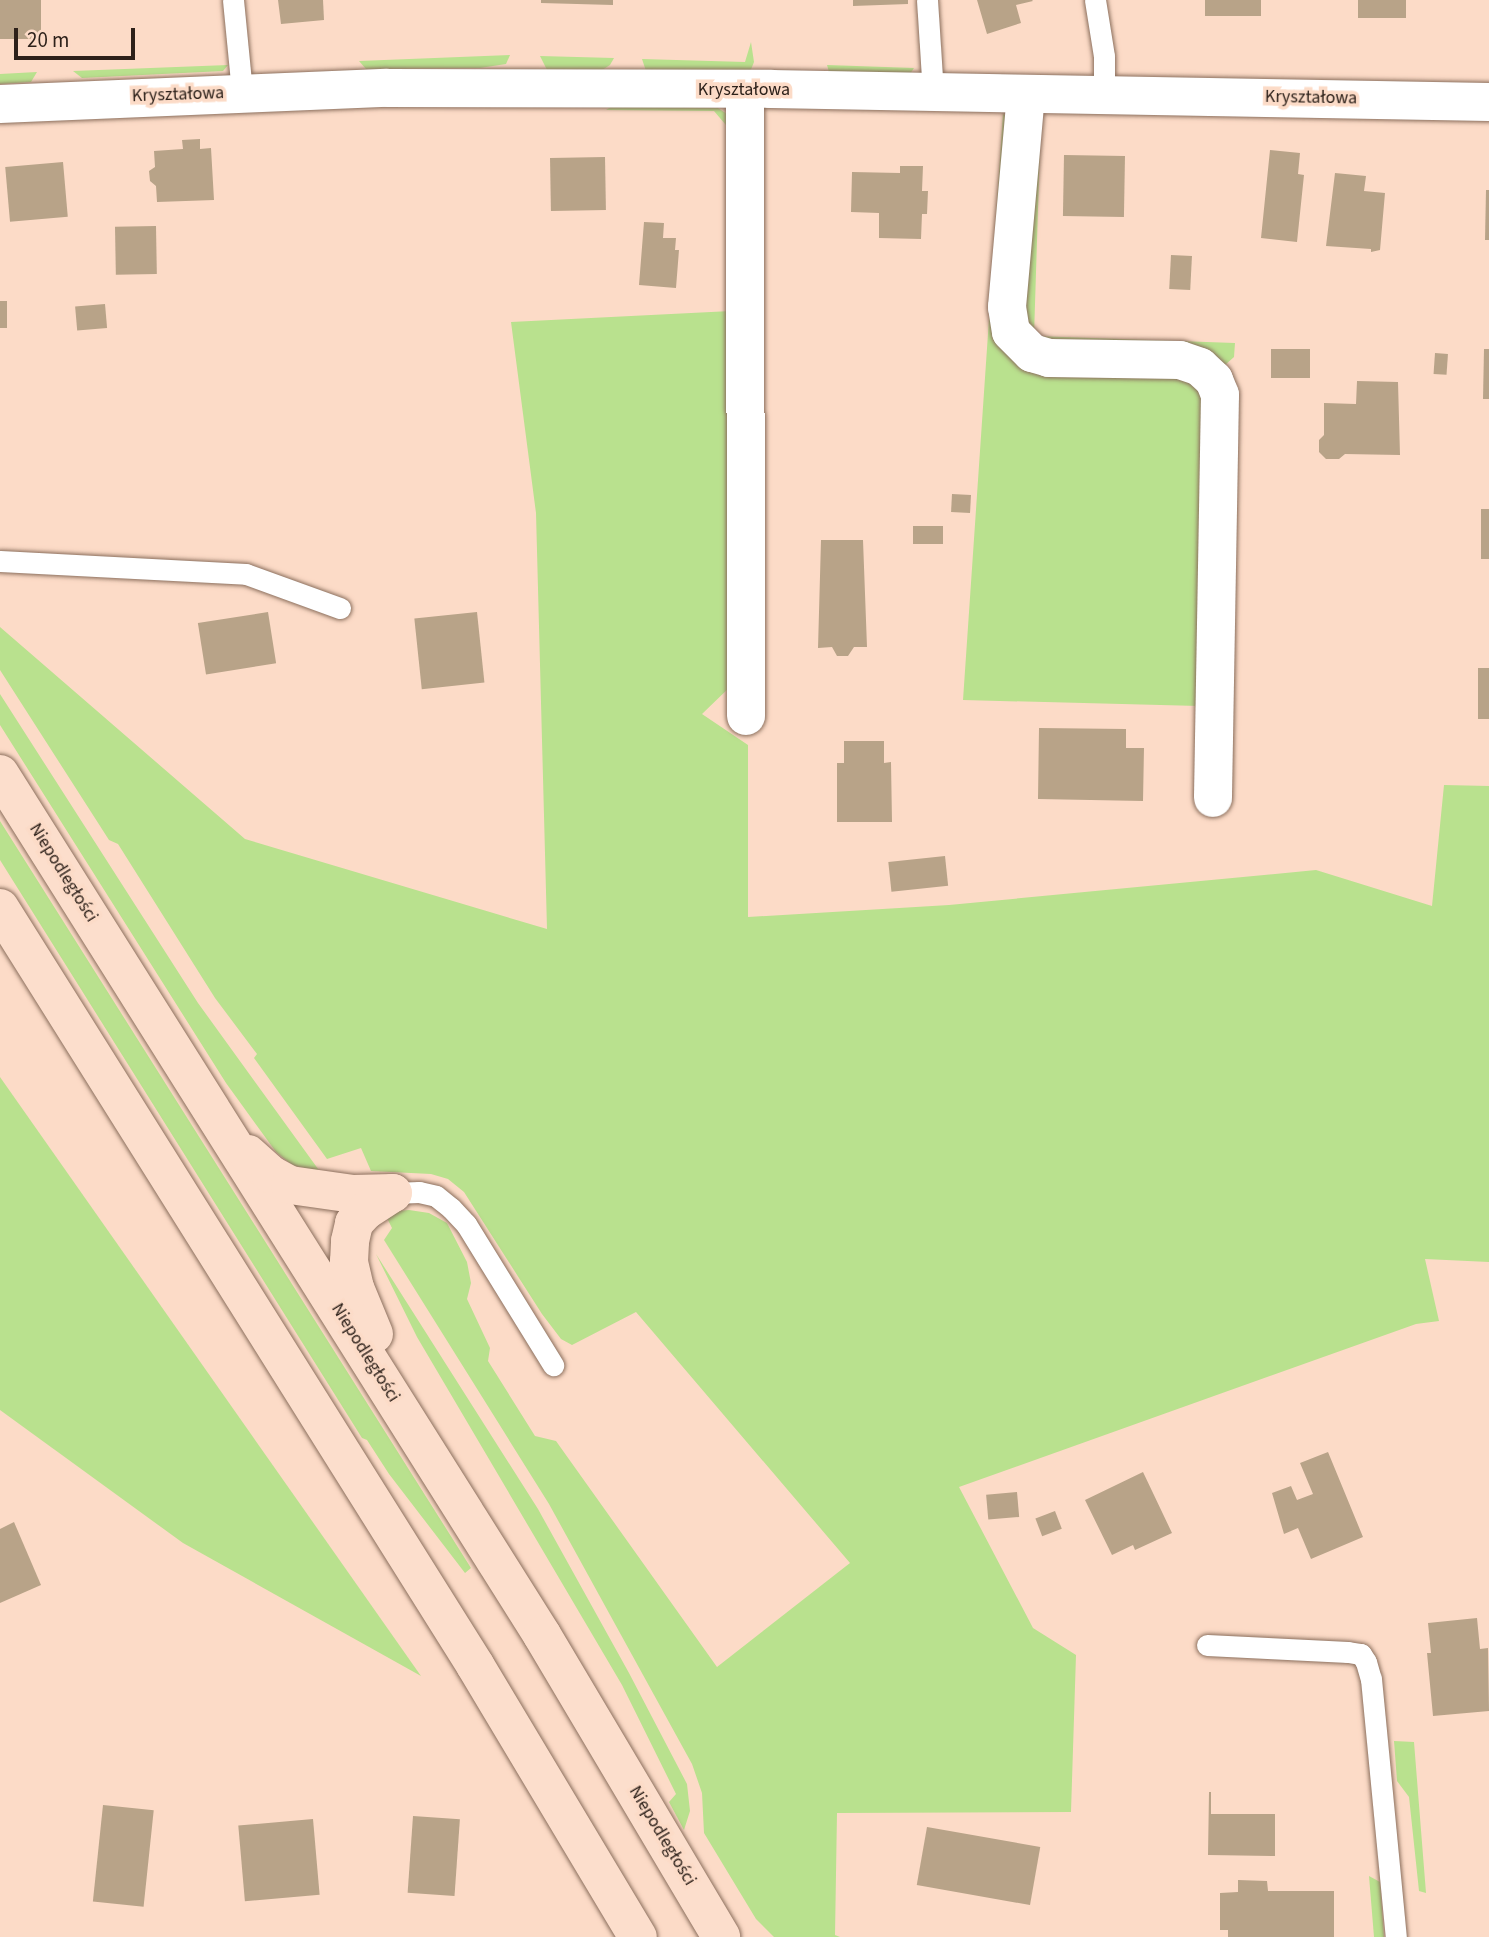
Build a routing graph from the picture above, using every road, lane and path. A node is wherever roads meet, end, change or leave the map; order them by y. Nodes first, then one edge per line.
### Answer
1 (233, 0) edge
2 (927, 0) edge
3 (1095, 0) edge
4 (745, 90) junction
5 (242, 92) junction
6 (933, 93) junction
7 (1026, 94) junction
8 (1104, 94) junction
9 (1489, 102) edge
10 (0, 104) edge
11 (0, 561) edge
12 (340, 608) dead end
13 (746, 716) dead end
14 (0, 774) edge
15 (1213, 798) dead end
16 (0, 908) edge
17 (223, 1127) junction
18 (393, 1193) junction
19 (552, 1365) dead end
20 (419, 1439) junction
21 (1207, 1645) dead end
22 (638, 1937) edge
23 (721, 1937) edge
24 (1396, 1937) edge

1 - 5 lane
2 - 6 lane
3 - 8 lane
4 - 5 street, Kryształowa
4 - 6 street, Kryształowa
4 - 13 street
5 - 10 street, Kryształowa
6 - 7 street, Kryształowa
7 - 8 street, Kryształowa
7 - 15 street
8 - 9 street, Kryształowa
11 - 12 lane
14 - 17 main road, Niepodległości
16 - 22 main road
17 - 18 main road
17 - 20 main road, Niepodległości
18 - 19 lane
18 - 20 main road
20 - 23 main road, Niepodległości
21 - 24 lane

